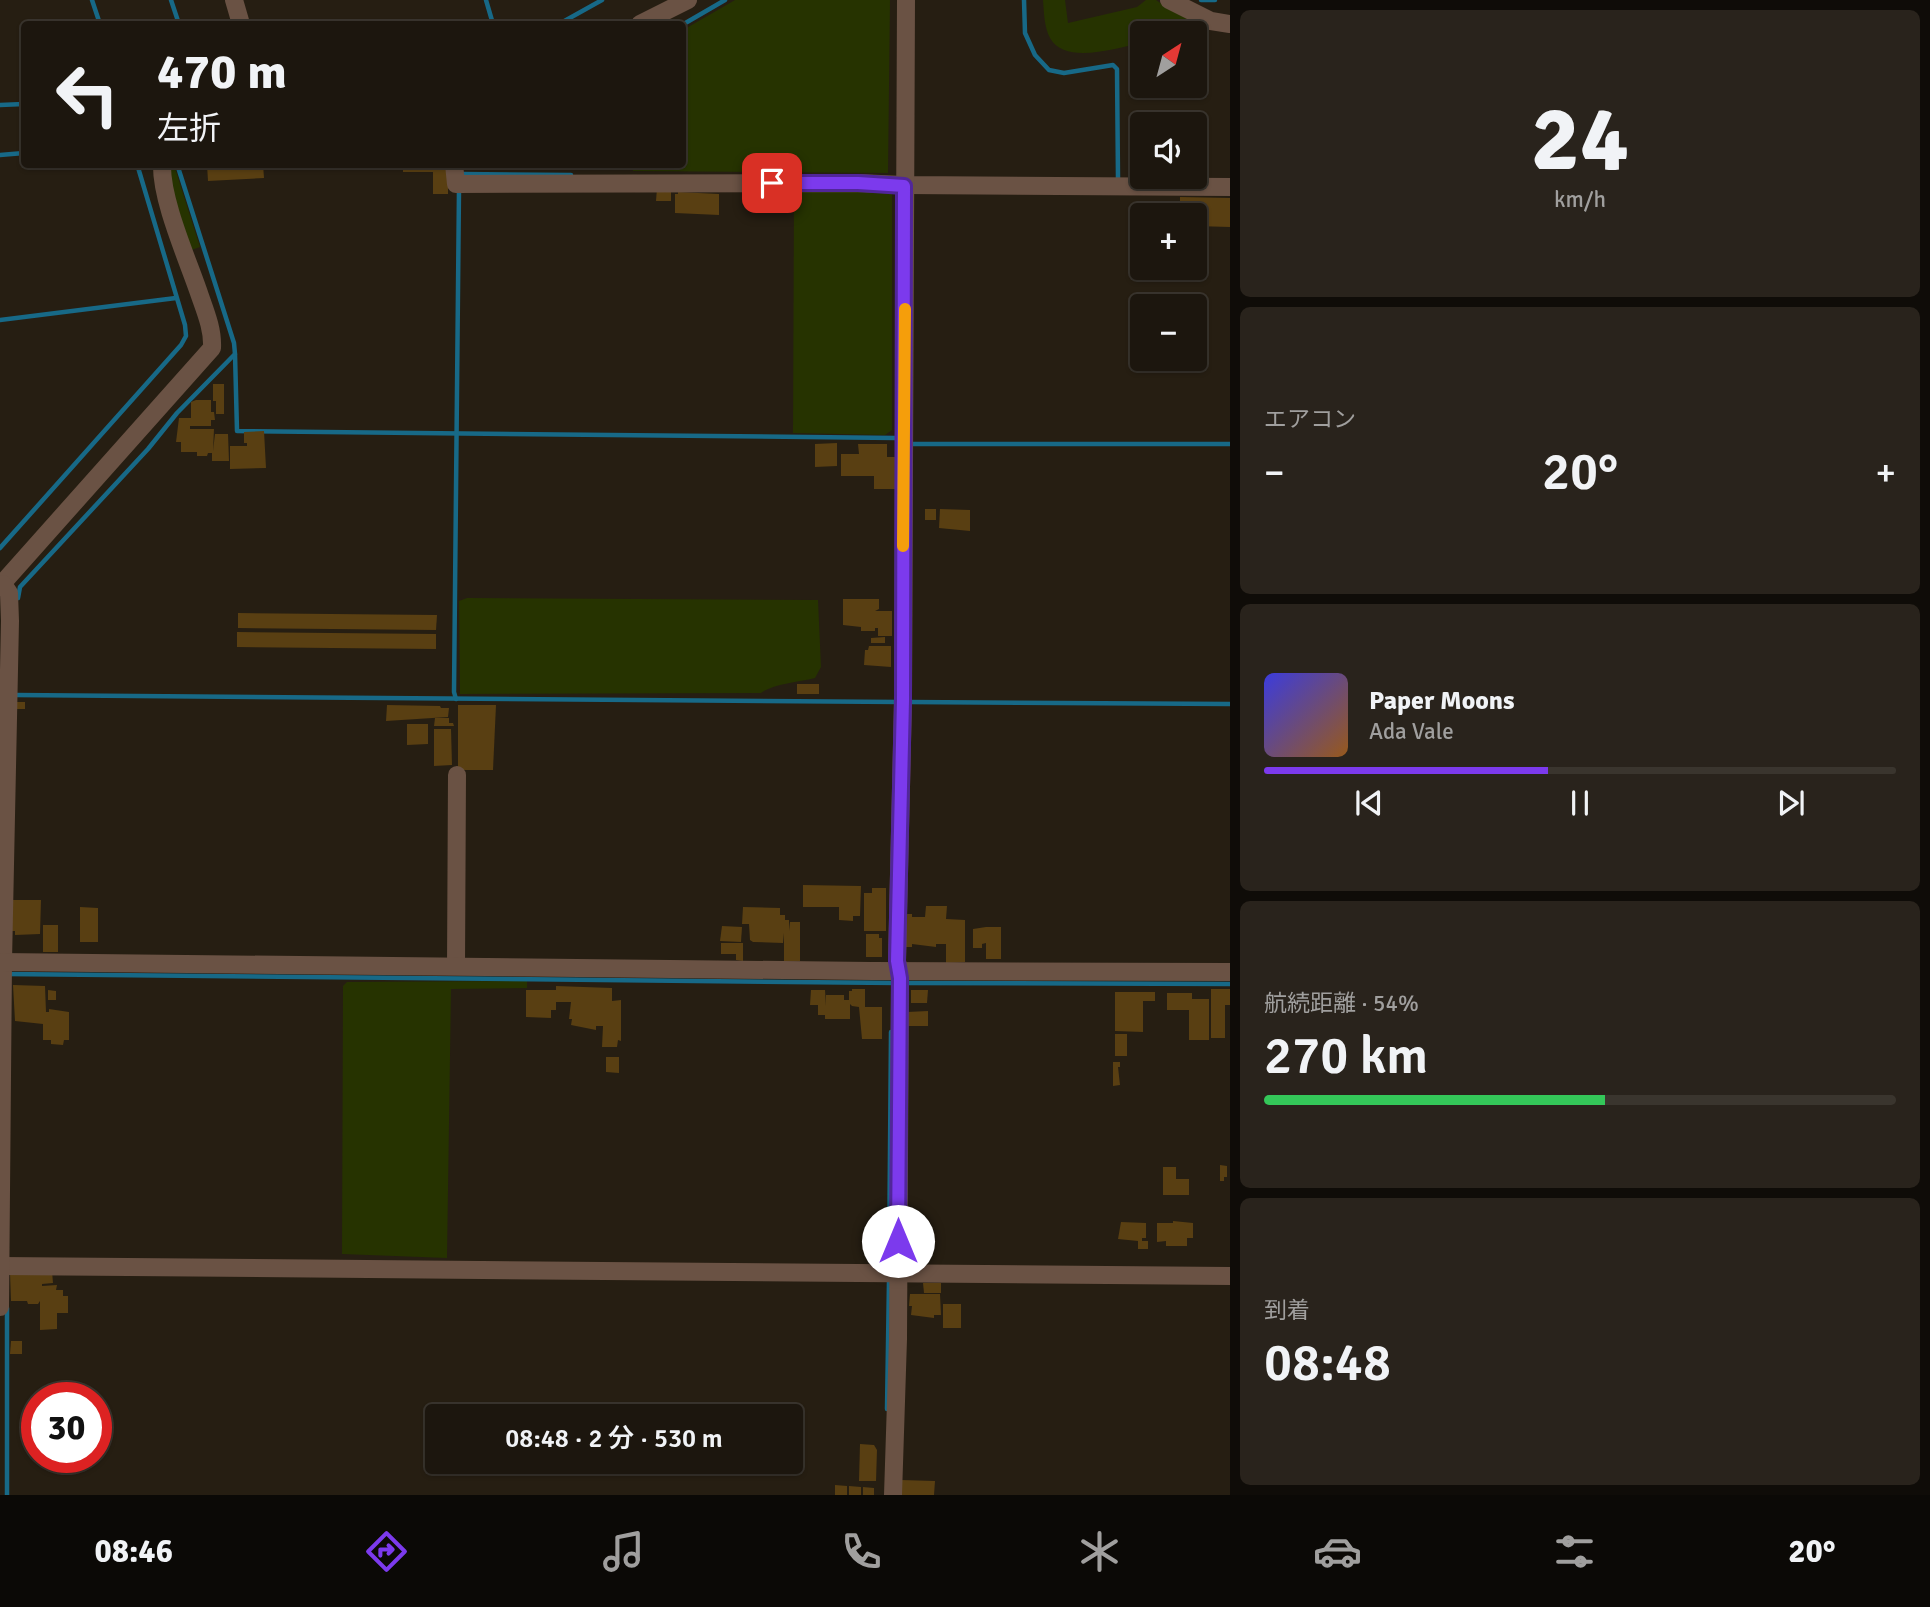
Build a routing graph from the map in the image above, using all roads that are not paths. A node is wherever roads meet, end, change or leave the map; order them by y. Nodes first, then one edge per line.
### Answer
1 (234, 0) edge
2 (688, 0) edge
3 (906, 0) edge
4 (1169, 0) edge
5 (240, 21) edge
6 (646, 21) edge
7 (1230, 24) edge
8 (162, 168) edge
9 (454, 168) edge
10 (901, 182) junction
11 (1230, 187) edge
12 (1, 585) edge
13 (457, 775) dead end
14 (456, 966) junction
15 (2, 968) edge
16 (1230, 972) edge
17 (899, 979) junction
18 (1, 1255) edge
19 (0, 1265) edge
20 (898, 1268) junction
21 (1230, 1276) edge
22 (0, 1307) edge
23 (893, 1495) edge

1 - 5 street
2 - 6 street
3 - 10 street
4 - 7 street
8 - 12 street
9 - 10 street
10 - 11 street
10 - 17 street
12 - 15 street
13 - 14 street
14 - 15 street
14 - 17 street
15 - 18 street
16 - 17 street
17 - 20 street
18 - 19 street
19 - 20 street
19 - 22 street
20 - 21 street
20 - 23 street

